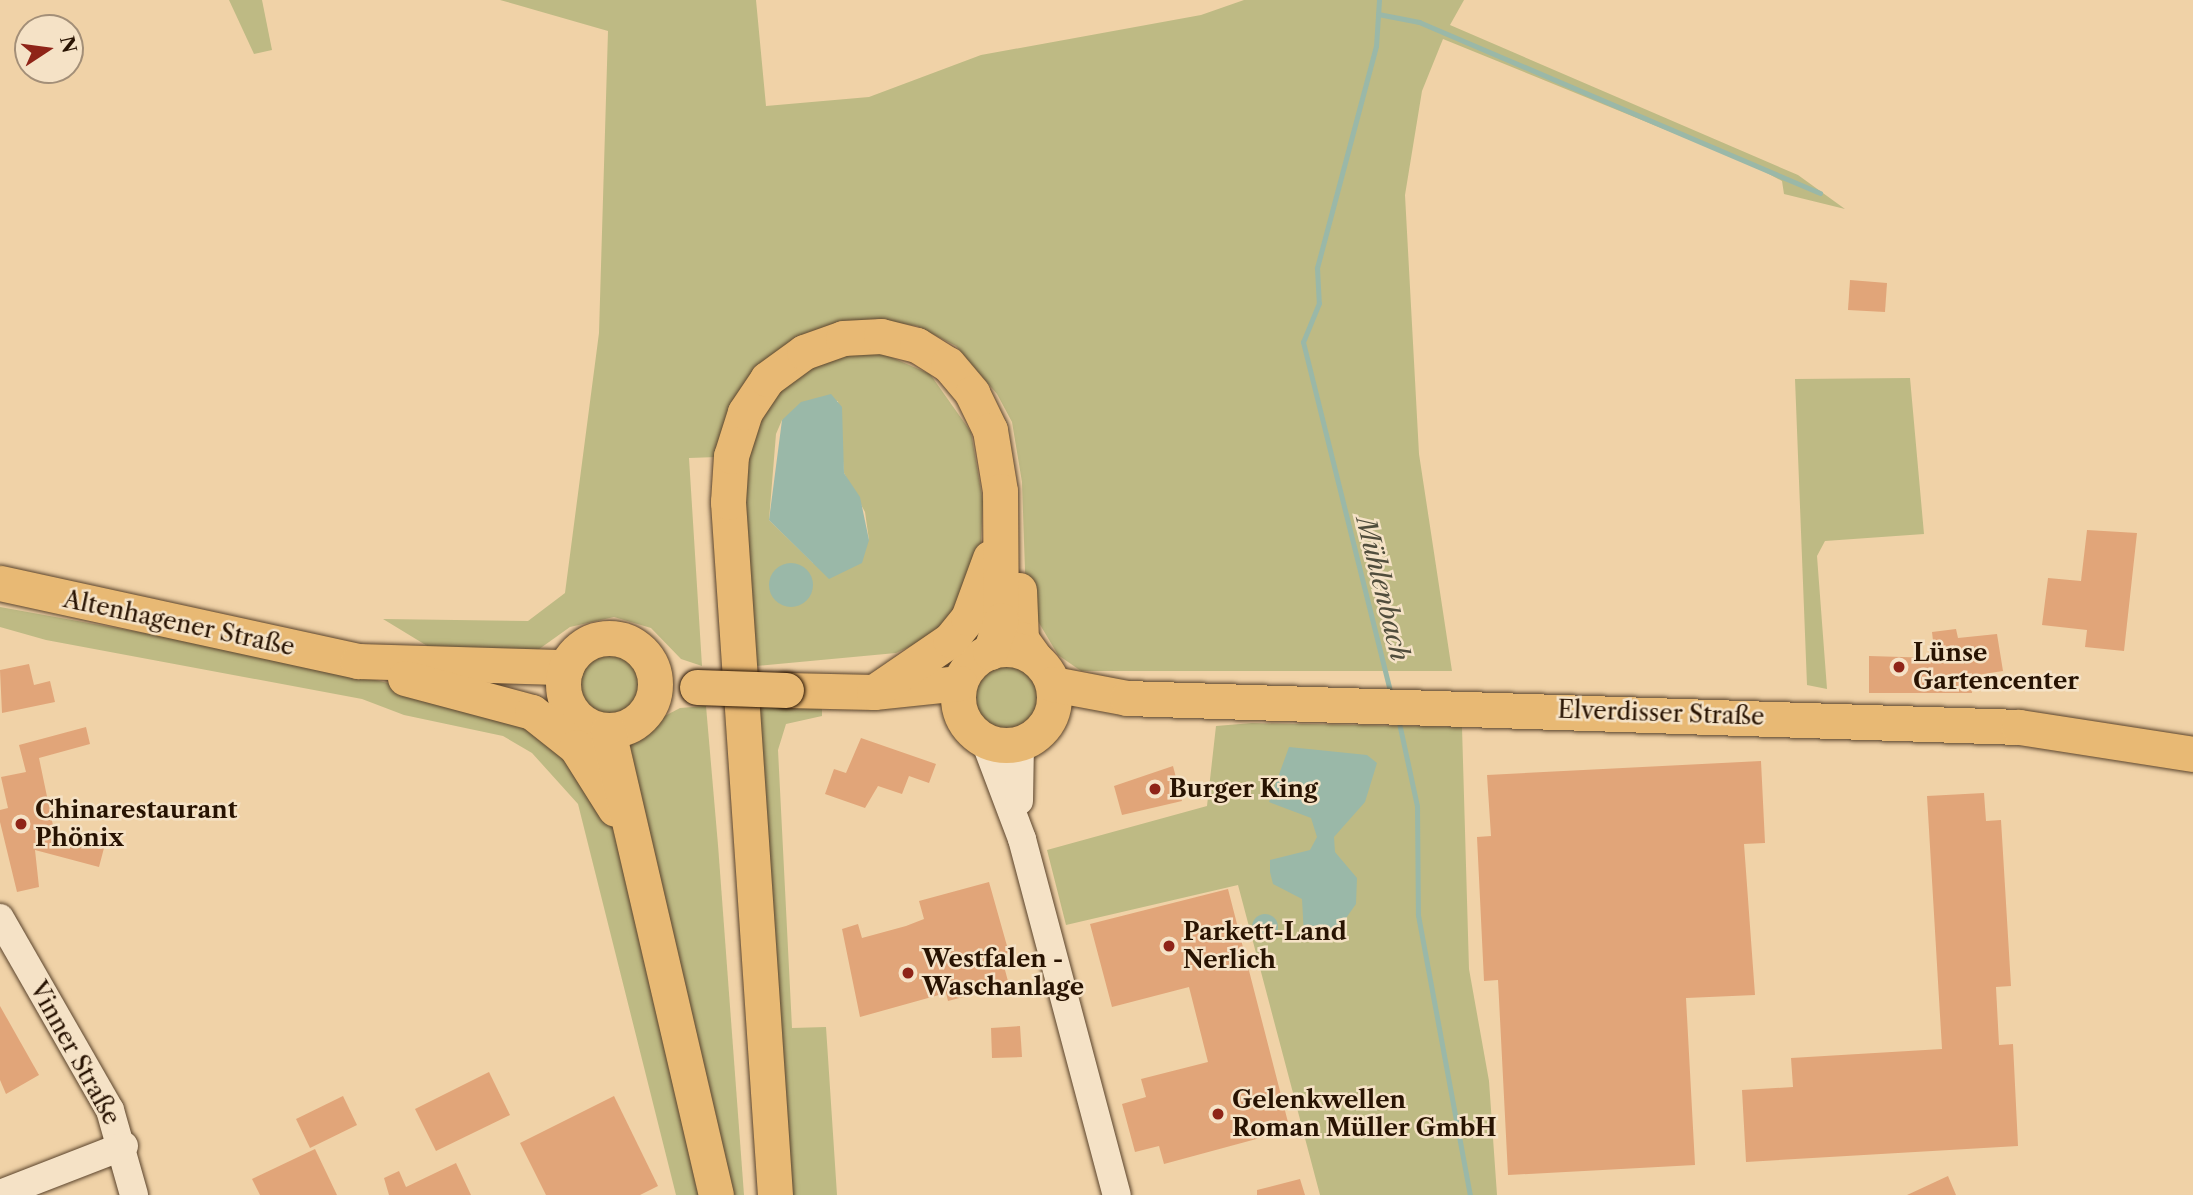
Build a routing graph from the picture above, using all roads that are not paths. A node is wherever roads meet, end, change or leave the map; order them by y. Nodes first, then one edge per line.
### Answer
1 (887, 321) dead end
2 (1000, 491) junction
3 (0, 583) edge
4 (990, 652) junction
5 (373, 666) junction
6 (653, 668) junction
7 (566, 681) junction
8 (697, 687) junction
9 (1046, 687) junction
10 (874, 692) junction
11 (960, 697) junction
12 (650, 708) junction
13 (608, 731) junction
14 (985, 741) junction
15 (1020, 744) junction
16 (2193, 754) edge
17 (1022, 839) junction
18 (641, 878) junction
19 (0, 918) edge
20 (124, 1146) junction
21 (0, 1194) edge
22 (134, 1195) edge
23 (716, 1195) edge
24 (775, 1195) edge
25 (1117, 1195) edge

1 - 9 main road
2 - 4 main road
2 - 10 main road
2 - 24 main road
3 - 5 main road, Altenhagener Straße
4 - 9 main road
4 - 11 main road
5 - 7 main road, Altenhagener Straße
5 - 18 main road
6 - 7 main road
6 - 8 main road
6 - 12 main road
7 - 13 main road
8 - 10 main road, bridge
8 - 12 main road
9 - 15 main road
9 - 16 main road, Elverdisser Straße
10 - 11 main road
11 - 14 main road
12 - 13 main road
13 - 18 main road
14 - 15 main road
14 - 17 street
15 - 17 street
17 - 25 street
18 - 23 main road
19 - 20 street, Vinner Straße
20 - 21 street
20 - 22 street, Vinner Straße

